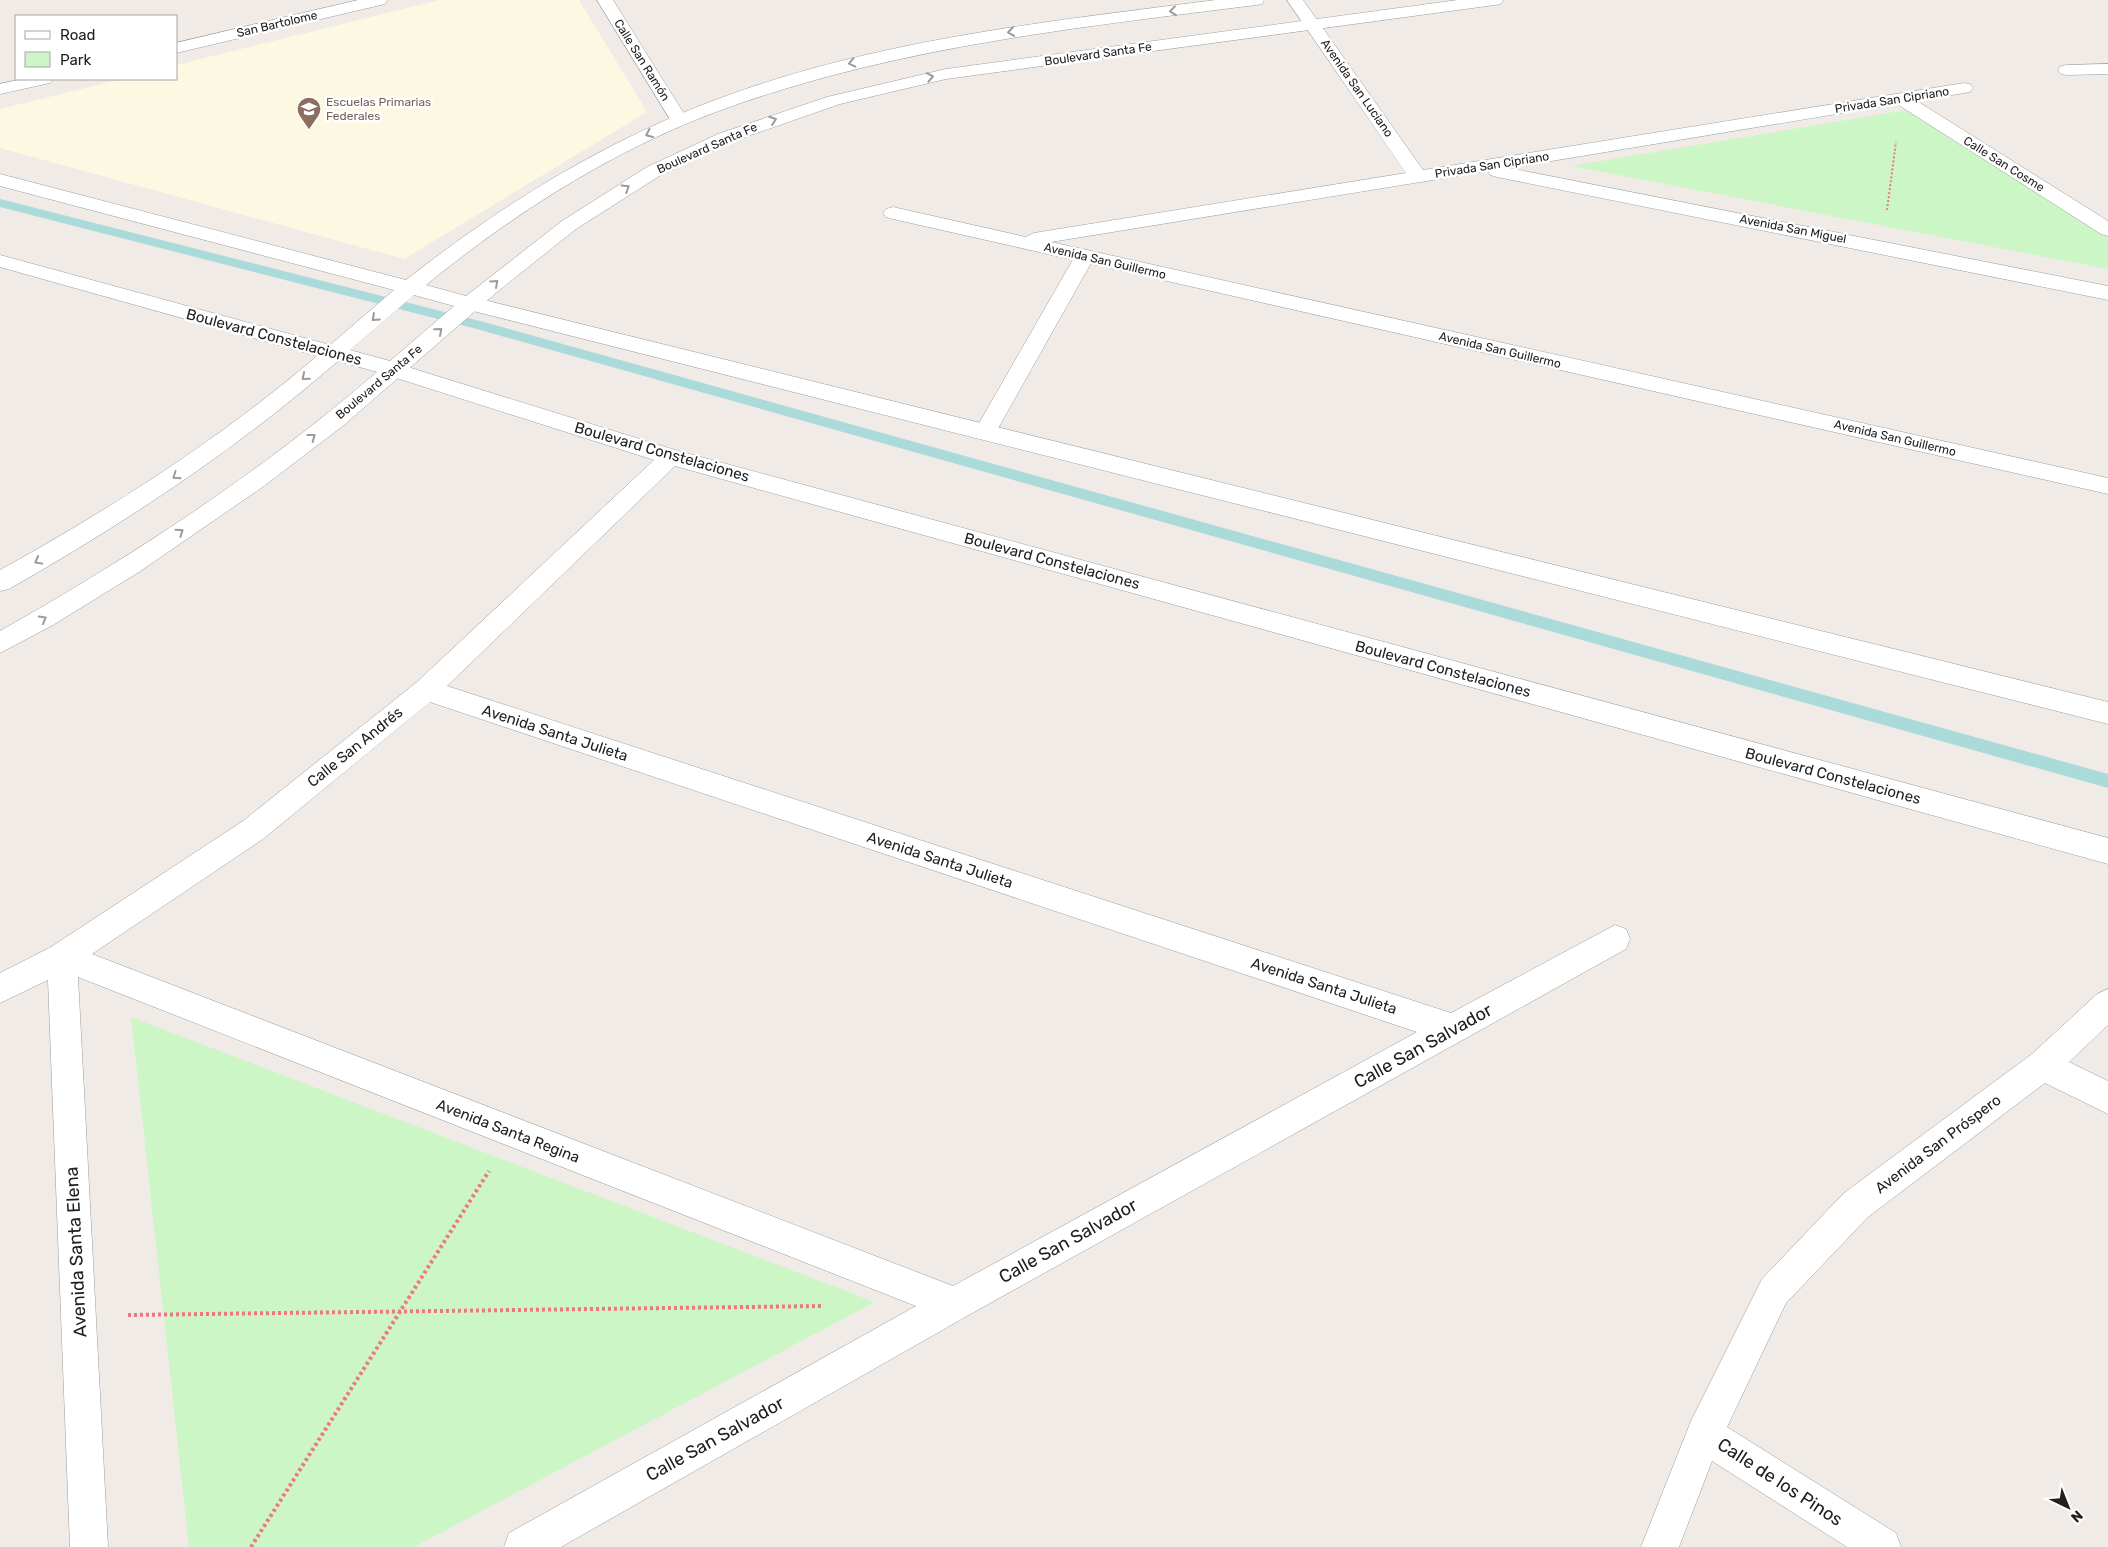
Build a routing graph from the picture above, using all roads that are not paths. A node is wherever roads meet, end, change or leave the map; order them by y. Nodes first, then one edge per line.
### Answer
1 (379, 0) edge
2 (605, 0) edge
3 (1256, 0) edge
4 (1295, 0) edge
5 (1495, 0) edge
6 (1313, 25) junction
7 (178, 48) edge
8 (2108, 69) edge
9 (2066, 70) dead end
10 (40, 80) edge
11 (1964, 88) dead end
12 (0, 89) edge
13 (1901, 99) junction
14 (679, 120) junction
15 (1479, 167) junction
16 (1418, 177) junction
17 (0, 180) edge
18 (893, 213) dead end
19 (2108, 230) edge
20 (1020, 242) junction
21 (1085, 256) junction
22 (0, 261) edge
23 (412, 288) junction
24 (2108, 293) edge
25 (465, 309) junction
26 (334, 353) junction
27 (395, 370) junction
28 (985, 432) junction
29 (672, 457) junction
30 (2108, 486) edge
31 (0, 582) edge
32 (0, 642) edge
33 (426, 690) junction
34 (2108, 714) edge
35 (2108, 851) edge
36 (1615, 939) dead end
37 (62, 957) junction
38 (0, 989) edge
39 (2108, 1004) edge
40 (1453, 1029) junction
41 (2042, 1065) junction
42 (2108, 1098) edge
43 (955, 1304) junction
44 (1704, 1434) junction
45 (89, 1547) edge
46 (523, 1547) edge
47 (1660, 1547) edge
48 (1882, 1547) edge

1 - 7 street, San Bartolome
2 - 14 street, Calle San Ramón
3 -> 14 street
4 - 6 street, Avenida San Luciano
5 - 6 street, Boulevard Santa Fe
6 - 16 street, Avenida San Luciano
25 -> 6 street, Boulevard Santa Fe
8 - 9 street
10 - 12 street
11 - 13 street, Privada San Cipriano
13 - 15 street, Privada San Cipriano
13 - 19 street, Calle San Cosme
14 -> 23 street
15 - 16 street, Privada San Cipriano
15 - 24 street, Avenida San Miguel
16 - 20 street, Privada San Cipriano
17 - 23 street
18 - 20 street, Avenida San Guillermo
20 - 21 street, Avenida San Guillermo
21 - 28 street
21 - 30 street, Avenida San Guillermo
22 - 26 street, Boulevard Constelaciones
23 - 25 street
23 -> 26 street
27 -> 25 street, Boulevard Santa Fe
25 - 28 street
26 - 27 street, Boulevard Constelaciones
26 -> 31 street
27 - 29 street, Boulevard Constelaciones
32 -> 27 street, Boulevard Santa Fe
28 - 34 street
29 - 33 street, Calle San Andrés
29 - 35 street, Boulevard Constelaciones
33 - 37 street, Calle San Andrés
33 - 40 street, Avenida Santa Julieta
36 - 40 street, Calle San Salvador
37 - 38 street, Calle San Andrés
37 - 43 street, Avenida Santa Regina
37 - 45 street, Avenida Santa Elena
39 - 41 street, Avenida San Próspero
40 - 43 street, Calle San Salvador
41 - 42 street
41 - 44 street, Avenida San Próspero
43 - 46 street, Calle San Salvador
44 - 47 street, Avenida San Próspero
44 - 48 street, Calle de los Pinos

